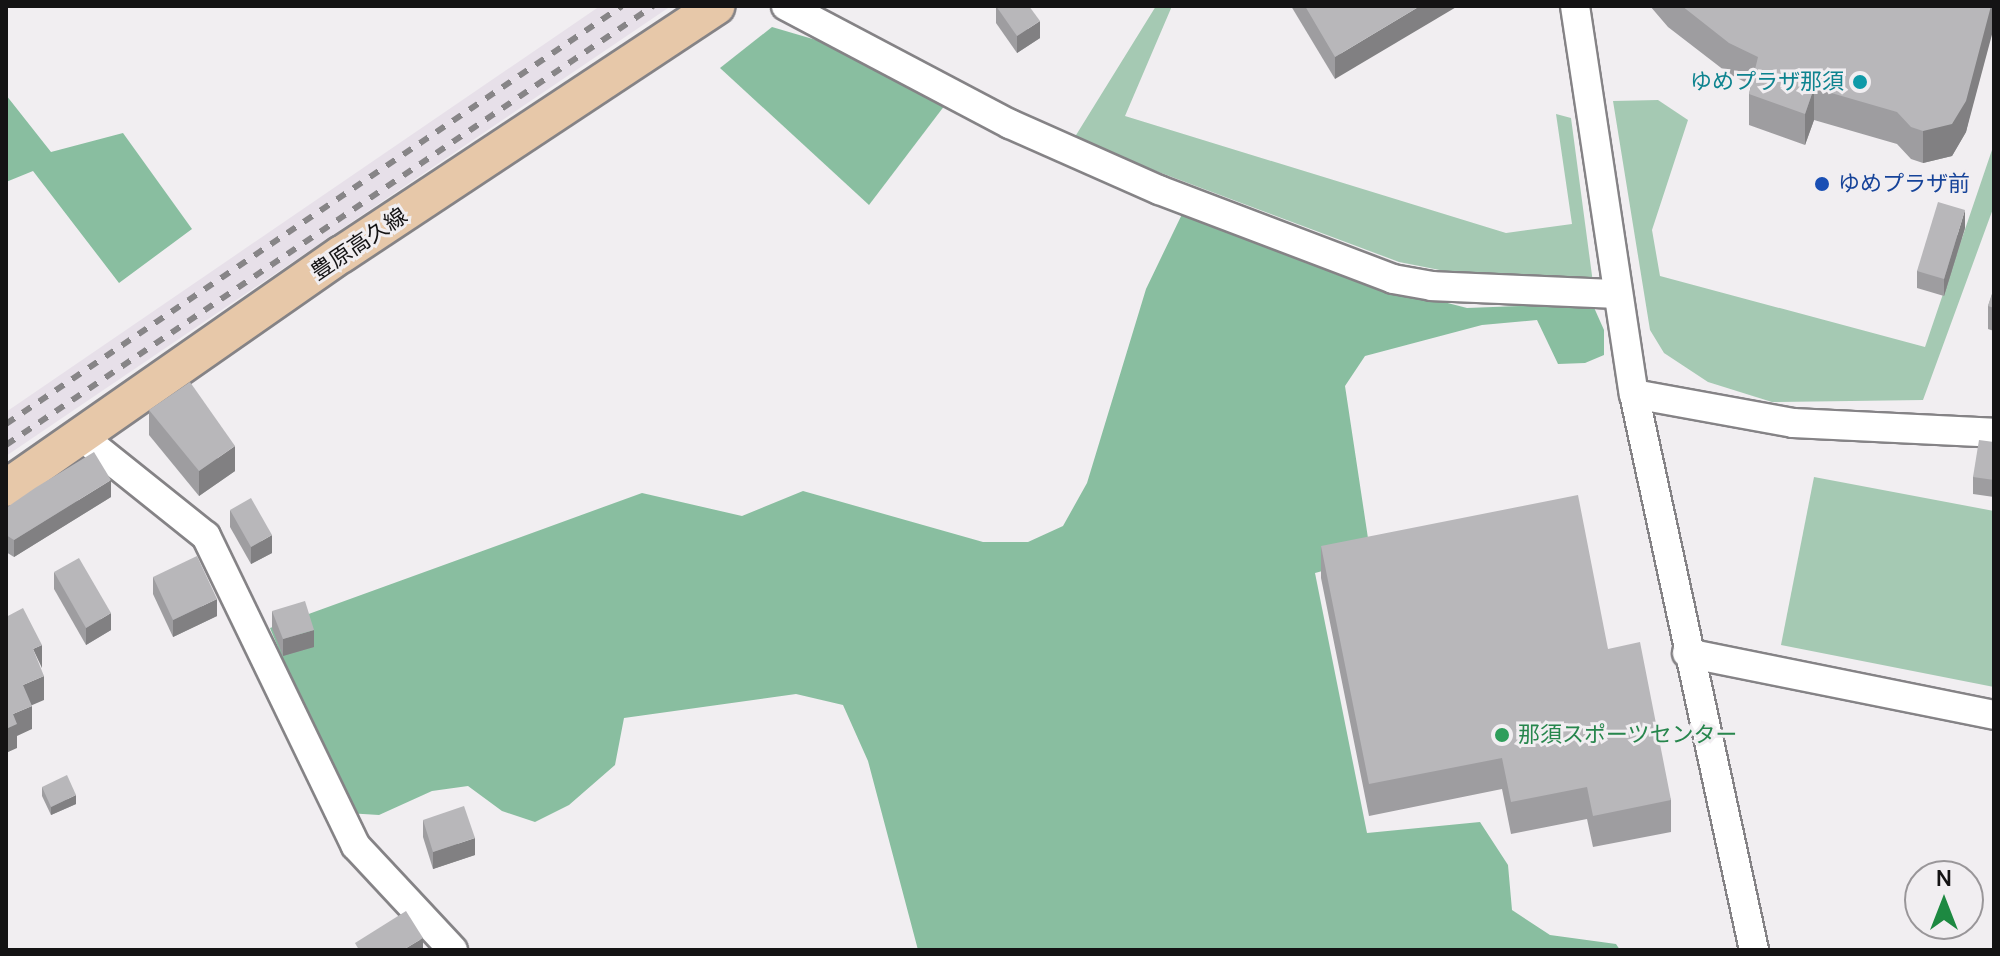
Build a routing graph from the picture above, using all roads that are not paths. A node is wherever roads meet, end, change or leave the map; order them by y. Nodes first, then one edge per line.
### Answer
1 (716, 6) edge
2 (786, 6) edge
3 (1575, 6) edge
4 (1616, 294) junction
5 (1634, 394) junction
6 (1994, 433) edge
7 (81, 436) junction
8 (6, 488) edge
9 (1687, 653) junction
10 (1994, 715) edge
11 (453, 950) edge
12 (1754, 950) edge

1 - 7 main road, 豊原高久線
2 - 4 street
3 - 4 street
4 - 5 street
5 - 6 street
5 - 9 street
7 - 8 main road, 豊原高久線
7 - 11 street
9 - 10 street
9 - 12 street

